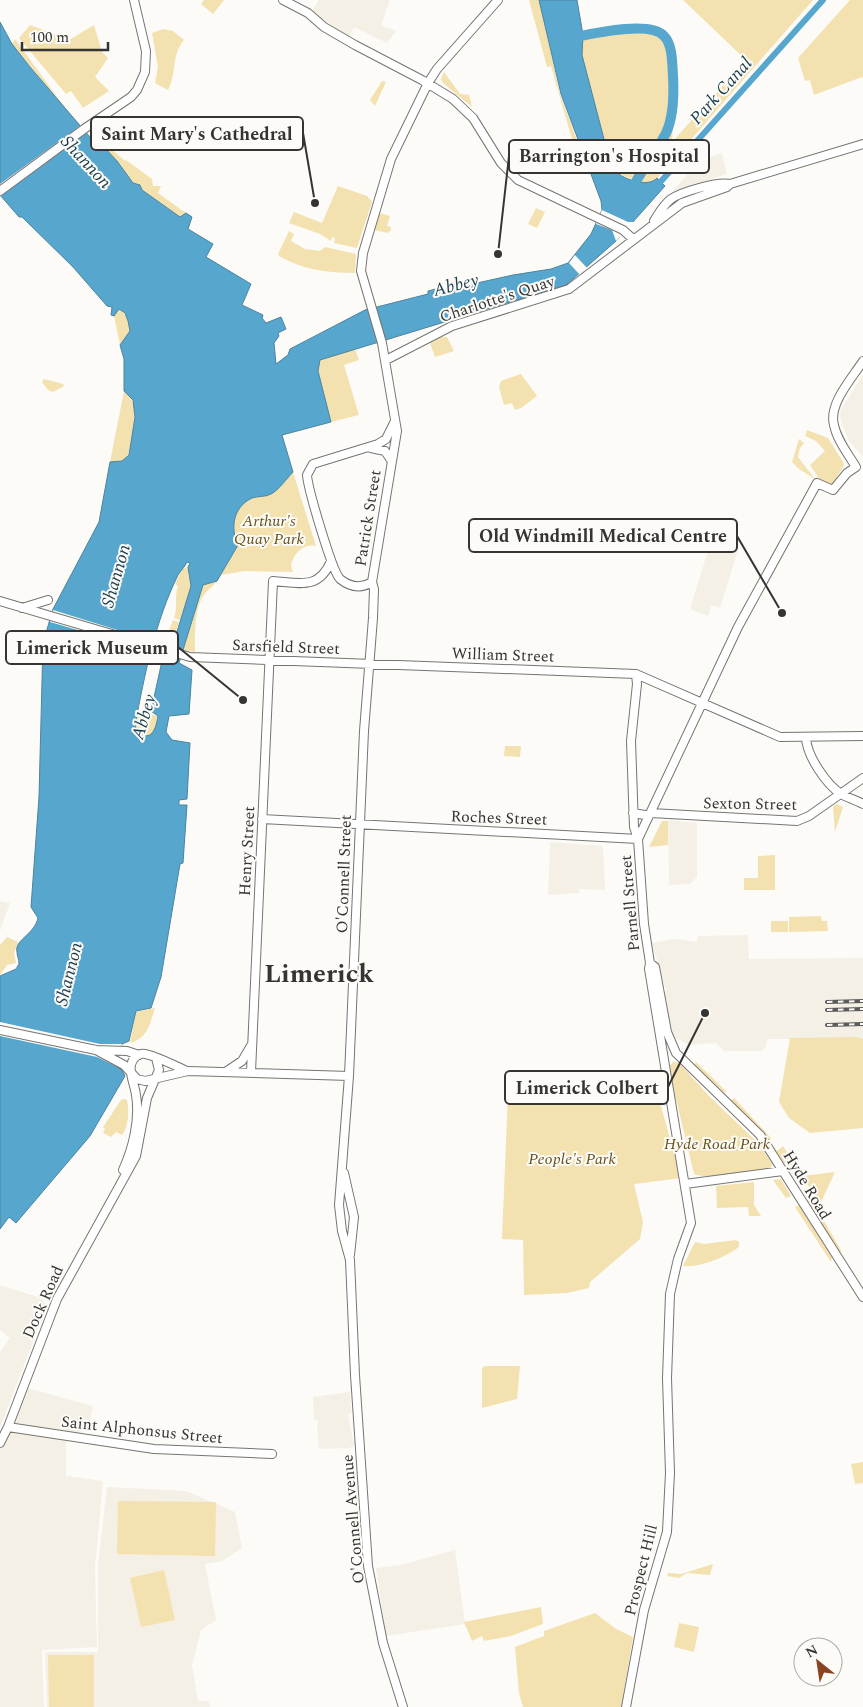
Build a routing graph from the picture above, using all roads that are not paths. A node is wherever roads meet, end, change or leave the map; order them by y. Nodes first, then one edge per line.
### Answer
1 (134, 0) edge
2 (283, 0) edge
3 (498, 0) edge
4 (428, 83) junction
5 (863, 144) edge
6 (0, 191) edge
7 (633, 239) junction
8 (386, 360) junction
9 (863, 361) edge
10 (395, 421) junction
11 (370, 448) junction
12 (391, 460) junction
13 (331, 561) junction
14 (372, 581) junction
15 (48, 600) dead end
16 (0, 601) edge
17 (22, 608) junction
18 (269, 660) junction
19 (370, 663) junction
20 (636, 674) junction
21 (703, 703) junction
22 (863, 736) edge
23 (806, 738) junction
24 (863, 778) edge
25 (840, 793) junction
26 (863, 804) edge
27 (633, 813) junction
28 (651, 813) junction
29 (262, 819) junction
30 (360, 824) junction
31 (638, 839) junction
32 (650, 963) junction
33 (0, 1030) edge
34 (252, 1044) junction
35 (96, 1050) junction
36 (676, 1053) junction
37 (139, 1054) junction
38 (156, 1058) junction
39 (664, 1062) junction
40 (188, 1071) junction
41 (227, 1071) junction
42 (132, 1072) junction
43 (252, 1072) junction
44 (349, 1076) junction
45 (154, 1078) junction
46 (135, 1150) junction
47 (344, 1169) junction
48 (783, 1171) junction
49 (685, 1184) junction
50 (350, 1260) junction
51 (863, 1297) edge
52 (8, 1427) junction
53 (0, 1443) edge
54 (272, 1454) dead end
55 (403, 1707) edge
56 (626, 1707) edge

1 - 6 main road
2 - 4 main road
3 - 4 main road, Patrick Street
4 - 7 main road
4 - 8 main road, Patrick Street
5 - 7 main road, Charlotte's Quay
7 - 8 main road, Charlotte's Quay
8 - 10 main road, Patrick Street
9 - 21 main road
10 - 11 main road
10 - 12 main road, Patrick Street
11 - 12 main road, Patrick Street
11 - 13 main road
12 - 14 main road, Patrick Street
13 - 14 main road
13 - 18 main road, Henry Street
14 - 19 main road, O'Connell Street
15 - 17 main road
16 - 17 main road, Sarsfield Street
17 - 18 main road, Sarsfield Street
18 - 19 main road, Sarsfield Street
18 - 29 main road, Henry Street
19 - 20 main road, William Street
19 - 30 main road, O'Connell Street
20 - 21 main road
20 - 27 main road, Parnell Street
21 - 23 main road
21 - 28 main road
22 - 23 main road
23 - 25 main road
24 - 25 main road, Sexton Street
25 - 26 main road
25 - 28 main road, Sexton Street
27 - 28 main road, Sexton Street
27 - 31 main road, Parnell Street
28 - 31 main road
29 - 30 main road, Roches Street
29 - 34 main road, Henry Street
30 - 31 main road, Roches Street
30 - 44 main road, O'Connell Street
31 - 32 main road, Parnell Street
32 - 36 main road, Parnell Street
32 - 39 main road, Parnell Street
33 - 35 main road
34 - 41 main road
34 - 43 main road, Henry Street
35 - 37 main road
35 - 42 main road
36 - 39 main road
36 - 48 main road, Hyde Road
37 - 38 main road
37 - 42 main road
38 - 40 main road
38 - 45 main road
39 - 49 main road, Parnell Street
40 - 41 main road
40 - 45 main road
41 - 43 main road
42 - 45 main road
42 - 46 main road
43 - 44 main road
44 - 47 main road, O'Connell Street
45 - 46 main road
46 - 52 main road, Dock Road
47 - 50 main road
47 - 50 main road
48 - 49 main road
48 - 51 main road, Hyde Road
49 - 56 main road, Prospect Hill
50 - 55 main road, O'Connell Avenue
52 - 53 main road, Dock Road
52 - 54 main road, Saint Alphonsus Street

